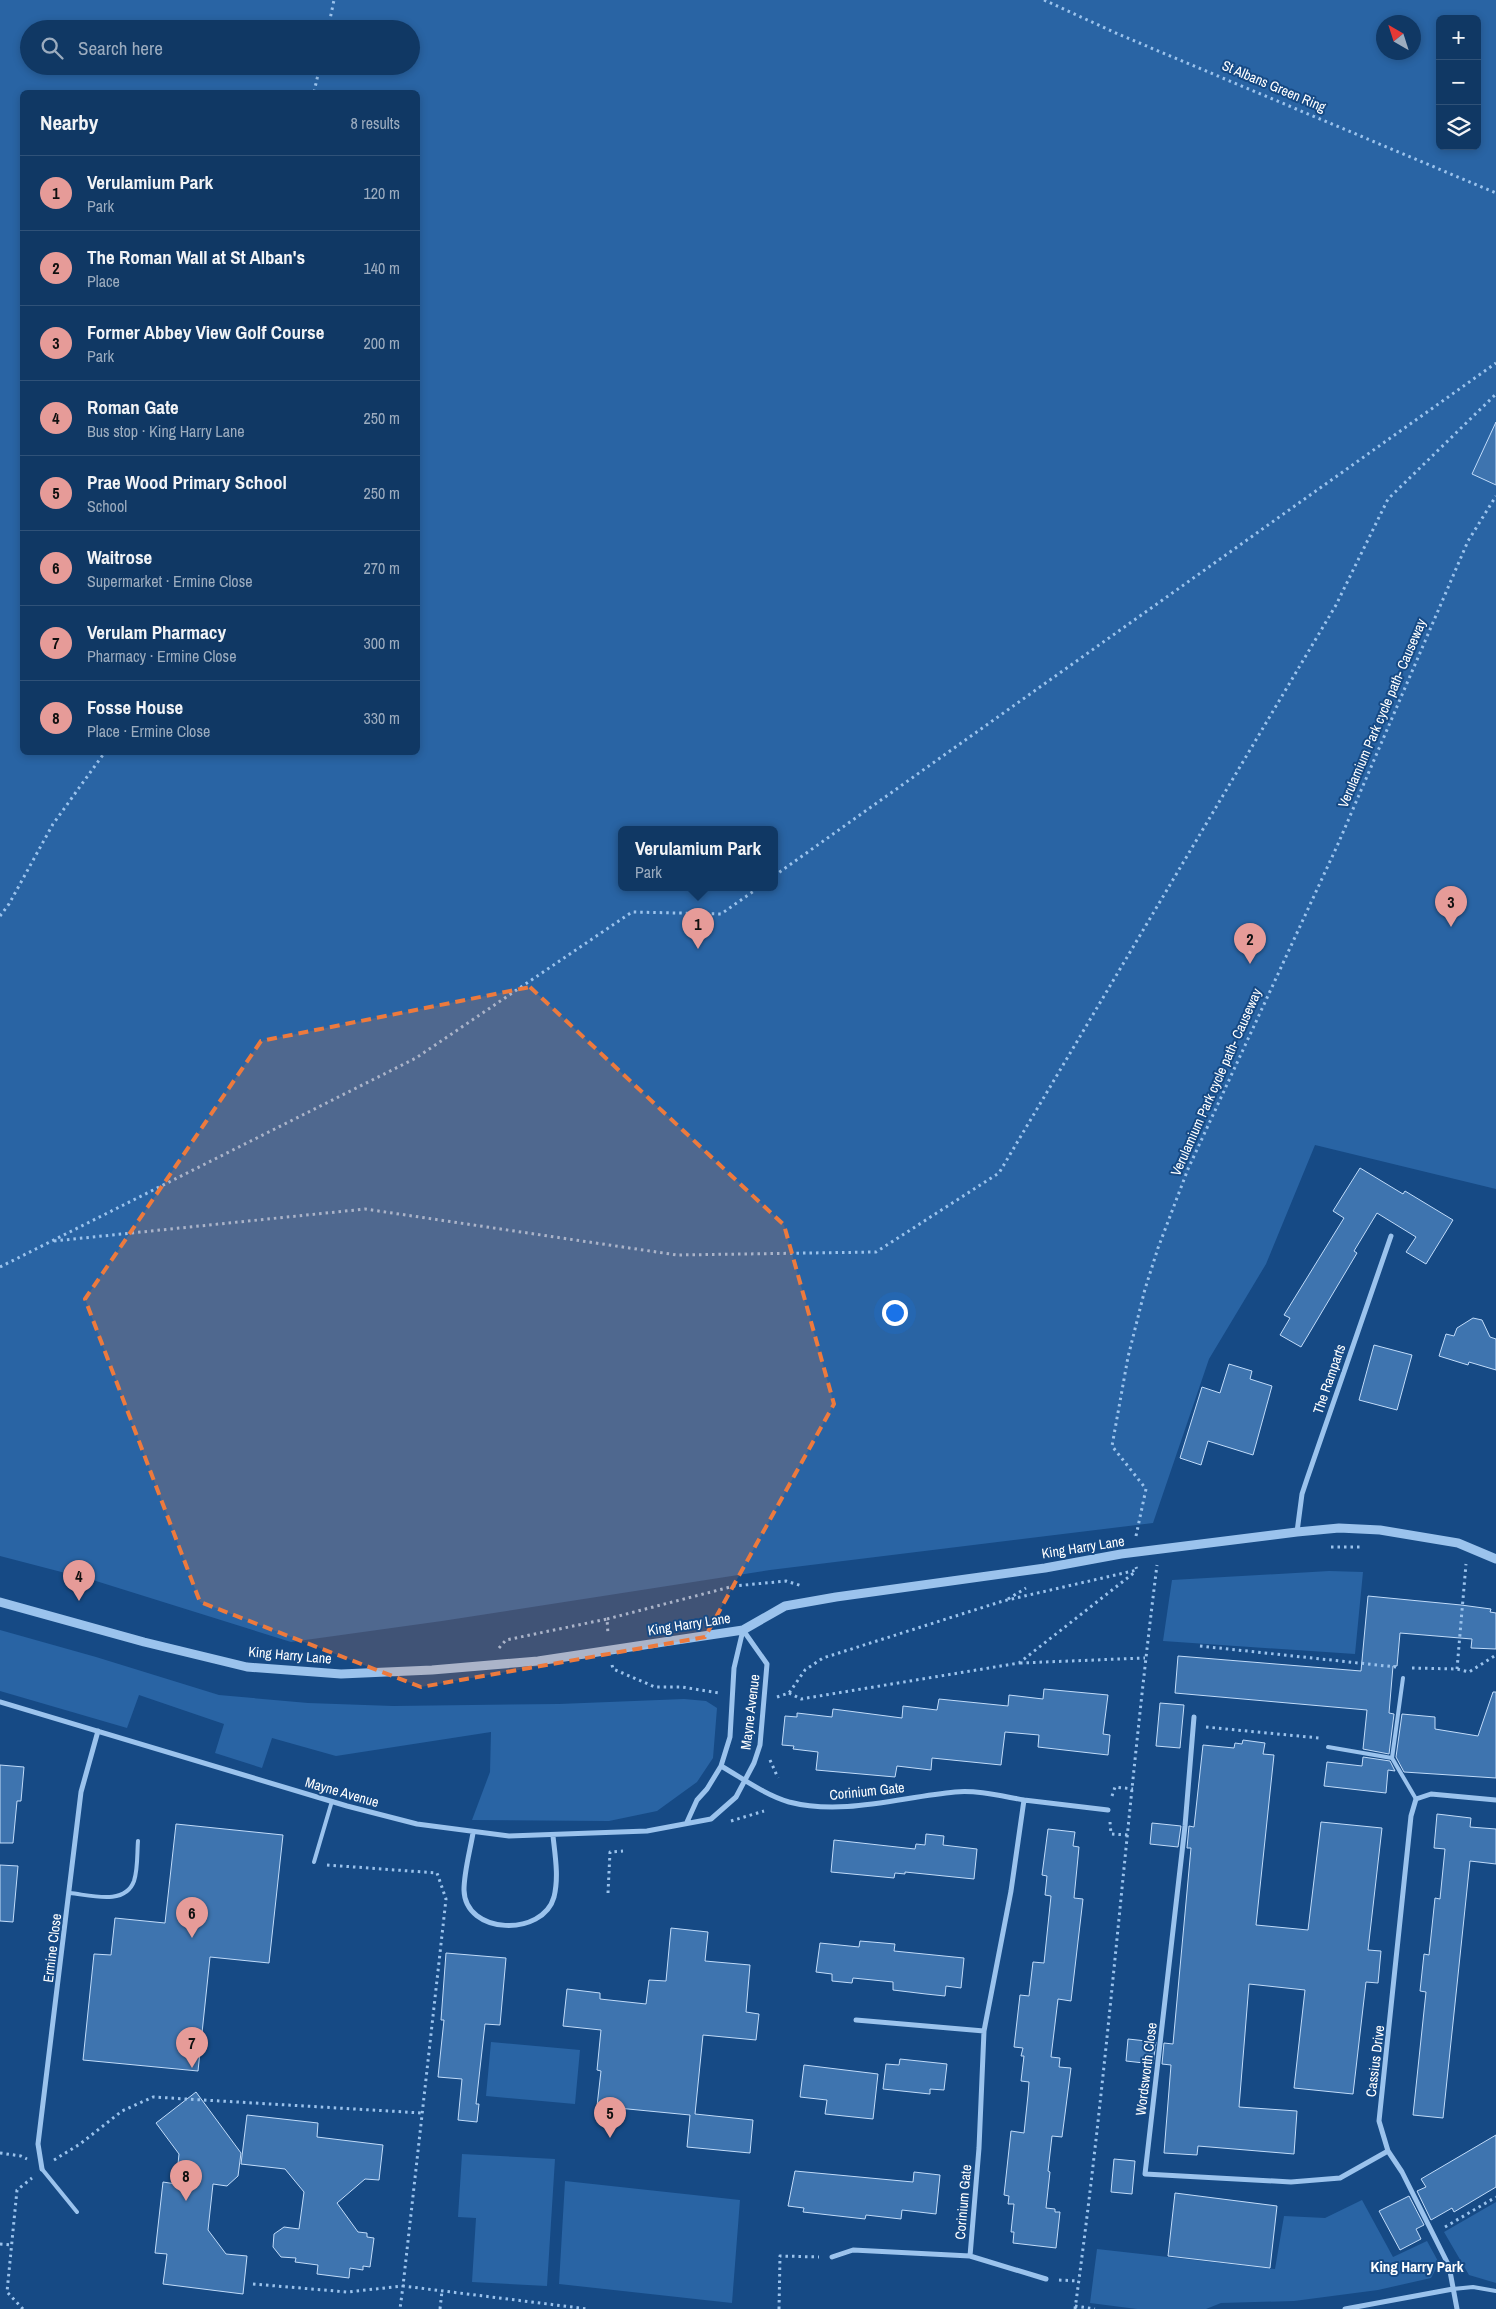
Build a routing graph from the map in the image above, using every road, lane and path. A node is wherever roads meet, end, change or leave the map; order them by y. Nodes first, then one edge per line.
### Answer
1 (334, 0) edge
2 (1044, 0) edge
3 (330, 20) edge
4 (318, 75) edge
5 (314, 90) edge
6 (1496, 193) edge
7 (1496, 363) edge
8 (1496, 394) edge
9 (1496, 496) edge
10 (102, 755) edge
11 (778, 873) edge
12 (754, 891) edge
13 (0, 916) edge
14 (1390, 1236) dead end
15 (54, 1240) junction
16 (0, 1267) edge
17 (1297, 1532) junction
18 (1324, 1547) dead end
19 (1363, 1547) dead end
20 (1134, 1553) junction
21 (1496, 1559) edge
22 (1460, 1561) dead end
23 (1166, 1564) dead end
24 (1466, 1564) junction
25 (1157, 1565) junction
26 (1150, 1567) dead end
27 (1143, 1568) dead end
28 (1474, 1568) dead end
29 (1136, 1570) junction
30 (786, 1581) dead end
31 (0, 1602) edge
32 (606, 1619) dead end
33 (743, 1630) junction
34 (1200, 1646) dead end
35 (1496, 1656) edge
36 (1145, 1658) junction
37 (1020, 1663) junction
38 (1457, 1669) junction
39 (1403, 1678) dead end
40 (655, 1687) dead end
41 (789, 1693) junction
42 (734, 1695) junction
43 (765, 1697) junction
44 (0, 1702) edge
45 (1194, 1717) dead end
46 (1193, 1726) junction
47 (98, 1731) junction
48 (1328, 1747) joint
49 (1392, 1758) junction
50 (721, 1766) junction
51 (746, 1780) junction
52 (1416, 1799) junction
53 (1024, 1800) junction
54 (1496, 1800) edge
55 (332, 1801) junction
56 (1108, 1810) dead end
57 (764, 1811) dead end
58 (687, 1822) junction
59 (730, 1822) dead end
60 (473, 1833) junction
61 (553, 1836) junction
62 (138, 1841) dead end
63 (623, 1851) dead end
64 (314, 1862) joint
65 (70, 1893) junction
66 (608, 1893) dead end
67 (856, 2020) dead end
68 (984, 2031) junction
69 (422, 2113) junction
70 (1388, 2151) junction
71 (0, 2153) edge
72 (42, 2169) junction
73 (1496, 2197) edge
74 (77, 2212) dead end
75 (1433, 2234) junction
76 (0, 2244) edge
77 (13, 2246) junction
78 (970, 2256) junction
79 (832, 2257) joint
80 (1046, 2279) dead end
81 (252, 2284) dead end
82 (403, 2286) junction
83 (1453, 2289) junction
84 (442, 2291) junction
85 (1496, 2291) edge
86 (1075, 2308) edge
87 (23, 2309) edge
88 (400, 2309) edge
89 (440, 2309) edge
90 (588, 2309) edge
91 (779, 2309) edge
92 (1096, 2309) edge
93 (1345, 2309) edge
94 (1457, 2309) edge

1 - 3 path
2 - 6 path, St Albans Green Ring
4 - 5 path
7 - 11 path
8 - 15 path
9 - 20 path, Verulamium Park cycle path- Causeway
10 - 13 path
12 - 15 path
14 - 17 street, The Ramparts
15 - 16 path
17 - 20 street, King Harry Lane
17 - 21 street, King Harry Lane
18 - 19 path
20 - 29 path, Verulamium Park cycle path- Causeway
20 - 33 street, King Harry Lane
22 - 24 path
23 - 25 path
24 - 28 path
24 - 38 path
25 - 26 path
25 - 36 path
27 - 29 path
29 - 37 path
29 - 41 path
30 - 32 path
31 - 33 street, King Harry Lane
33 - 42 street, Mayne Avenue
33 - 43 street, Mayne Avenue
34 - 38 path
35 - 38 path
36 - 37 path
36 - 86 path
37 - 41 path
39 - 49 lane
40 - 42 path
41 - 43 path
42 - 50 street, Mayne Avenue
43 - 51 street, Mayne Avenue
44 - 47 street, Mayne Avenue
45 - 46 street, Wordsworth Close
46 - 48 path
46 - 70 street, Wordsworth Close
47 - 55 street, Mayne Avenue
47 - 65 street, Ermine Close
48 - 49 lane
49 - 52 lane
50 - 51 street, Corinium Gate
50 - 58 street, Mayne Avenue
51 - 53 street, Corinium Gate
51 - 58 street, Mayne Avenue
52 - 54 street
52 - 70 street, Cassius Drive
53 - 56 street, Corinium Gate
53 - 68 street, Corinium Gate
55 - 60 street, Mayne Avenue
55 - 64 lane
57 - 59 path
58 - 61 street, Mayne Avenue
60 - 61 street, Mayne Avenue
60 - 61 street
62 - 65 lane
63 - 66 path
64 - 69 path
65 - 72 street, Ermine Close
67 - 68 street
68 - 78 street, Corinium Gate
69 - 72 path
69 - 82 path
70 - 75 street, Cassius Drive
71 - 72 path
72 - 74 lane
72 - 77 path
73 - 75 path
75 - 83 street, Cassius Drive
76 - 77 path
77 - 87 path
78 - 79 street, Corinium Gate
78 - 80 street, Corinium Gate
79 - 91 path
81 - 82 path
82 - 84 path
82 - 88 path
83 - 85 lane
83 - 93 street
83 - 94 street, Cassius Drive
84 - 89 path
84 - 90 path
86 - 92 path

